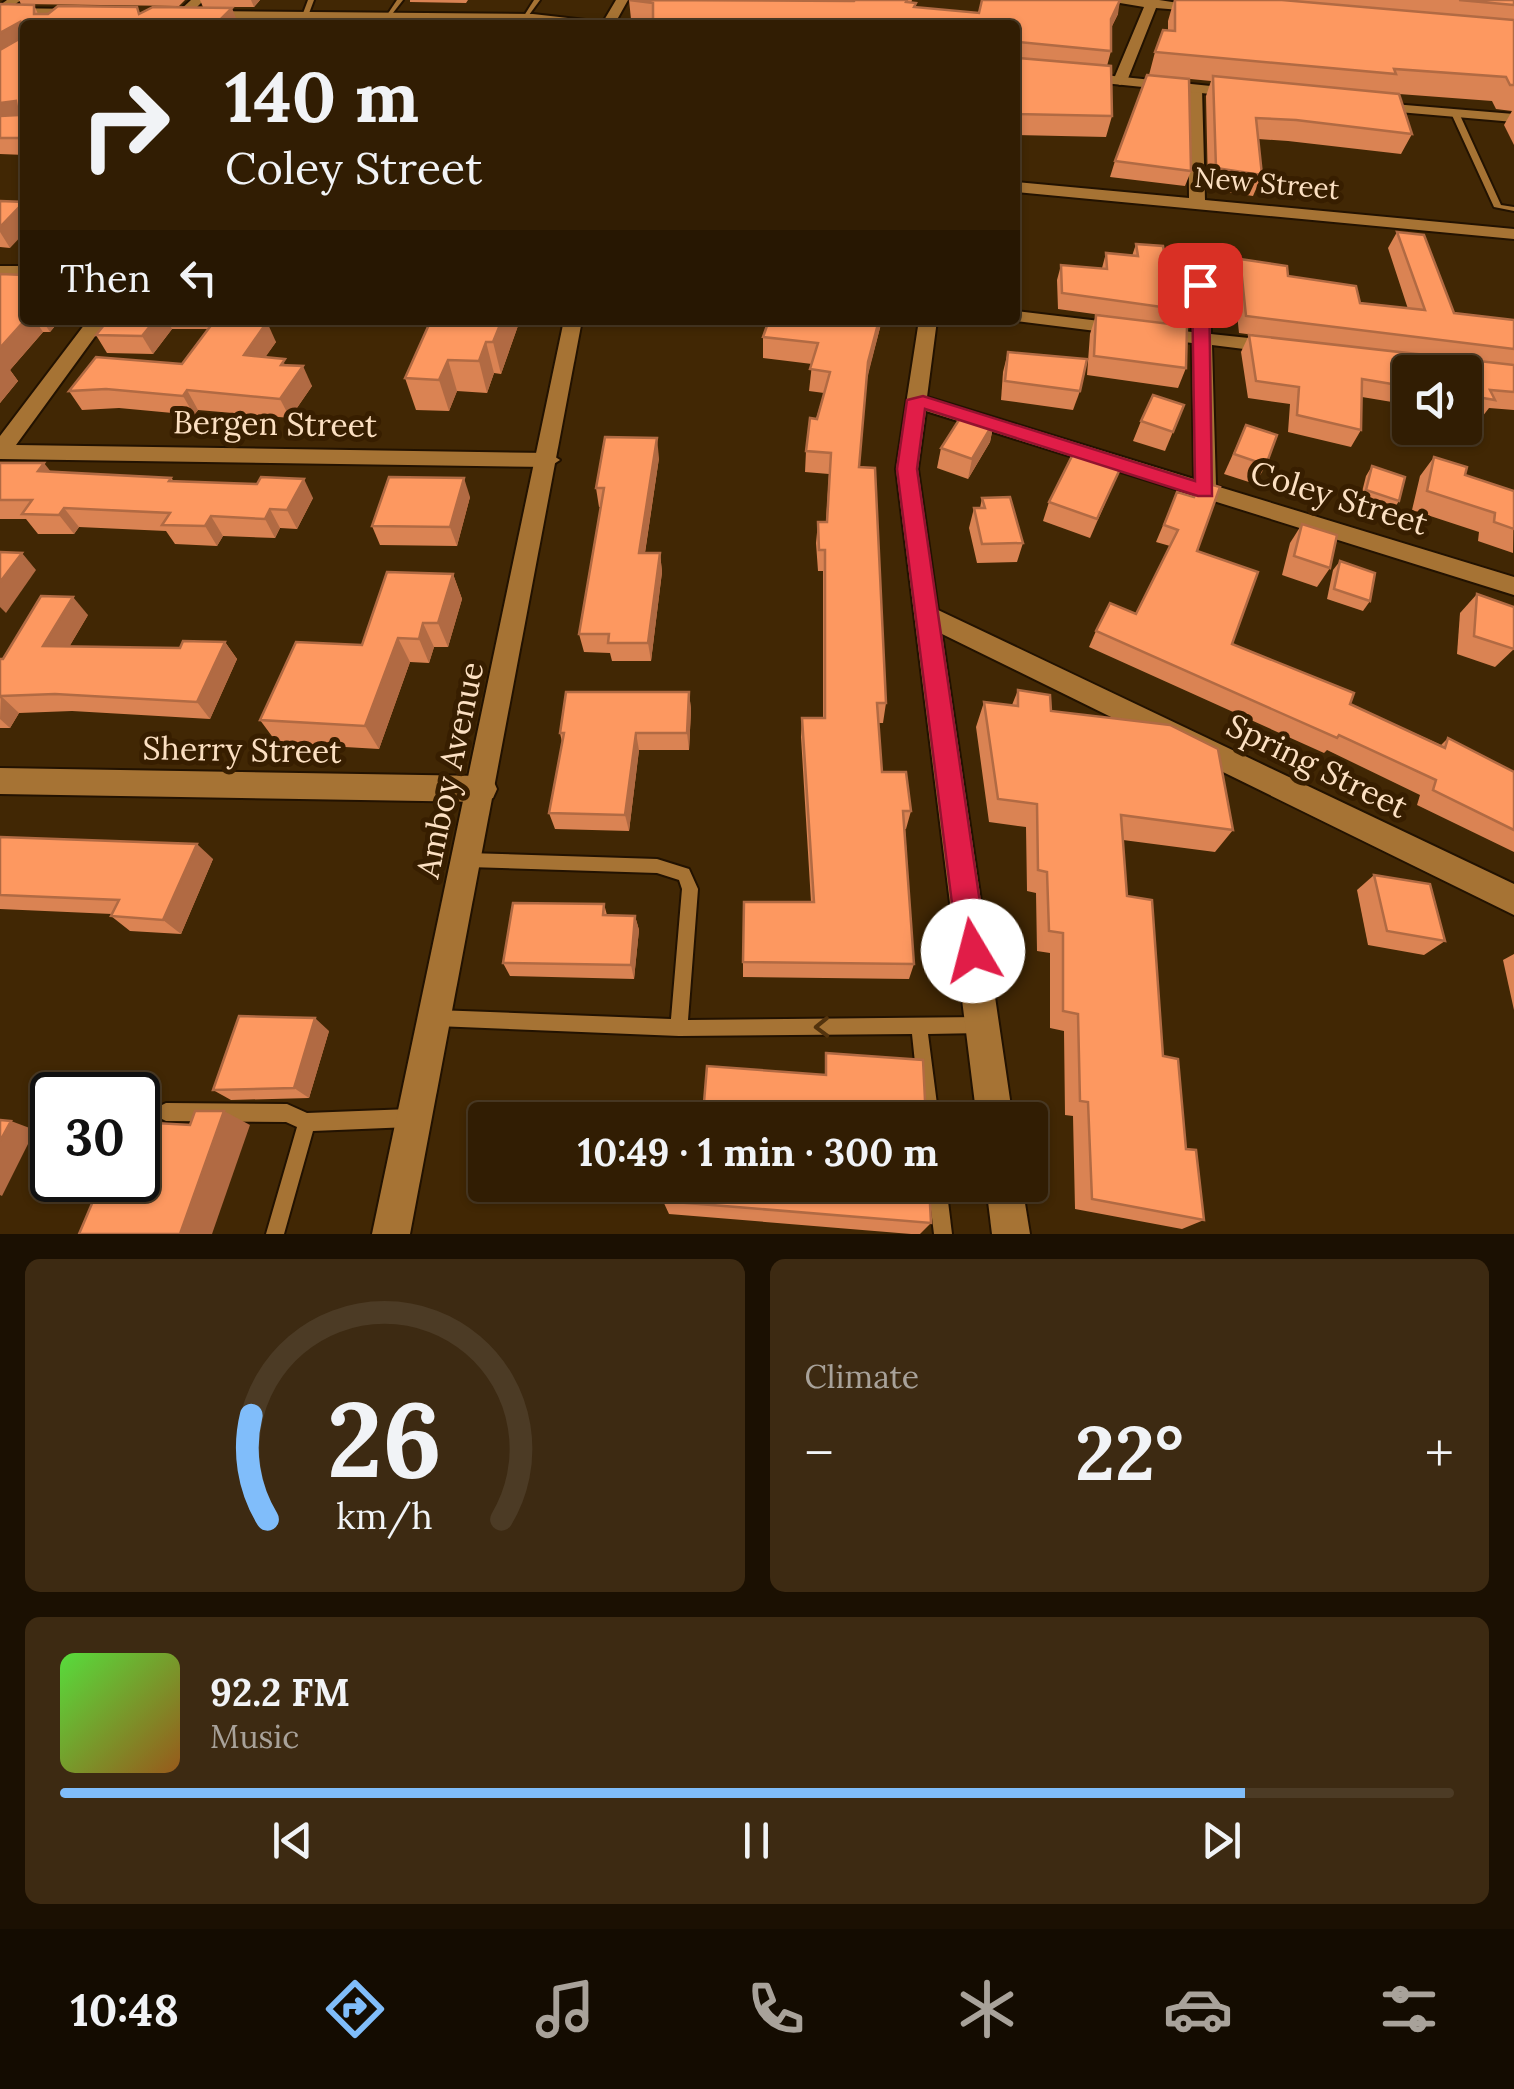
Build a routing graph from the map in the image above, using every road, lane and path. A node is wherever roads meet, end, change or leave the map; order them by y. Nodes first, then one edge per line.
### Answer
1 (15, 0) edge
2 (198, 0) edge
3 (311, 0) edge
4 (400, 0) edge
5 (537, 0) edge
6 (1108, 0) edge
7 (1153, 2) edge
8 (1221, 10) edge
9 (0, 11) edge
10 (64, 12) junction
11 (102, 13) edge
12 (305, 16) junction
13 (388, 17) junction
14 (524, 18) junction
15 (492, 19) junction
16 (54, 20) edge
17 (500, 20) edge
18 (546, 20) edge
19 (1020, 71) edge
20 (1120, 81) junction
21 (1195, 88) junction
22 (1254, 95) edge
23 (1352, 105) edge
24 (1456, 114) junction
25 (1514, 118) edge
26 (1020, 187) edge
27 (1197, 204) junction
28 (1514, 209) edge
29 (1514, 234) edge
30 (1200, 258) dead end
31 (1020, 318) edge
32 (94, 325) edge
33 (573, 325) edge
34 (927, 325) edge
35 (1202, 338) junction
36 (1299, 350) edge
37 (917, 400) junction
38 (0, 452) edge
39 (549, 460) junction
40 (1205, 491) junction
41 (1514, 586) edge
42 (928, 616) junction
43 (0, 781) edge
44 (483, 789) junction
45 (468, 860) junction
46 (1514, 900) edge
47 (436, 1018) junction
48 (983, 1025) junction
49 (919, 1026) junction
50 (679, 1028) junction
51 (928, 1102) edge
52 (994, 1102) edge
53 (166, 1112) dead end
54 (415, 1118) junction
55 (307, 1122) junction
56 (939, 1202) edge
57 (1006, 1202) edge
58 (274, 1234) edge
59 (391, 1234) edge
60 (943, 1234) edge
61 (1011, 1234) edge

1 - 9 street
2 - 12 street
3 - 12 lane
4 - 13 lane
5 - 14 lane
6 - 7 street
7 - 8 street
7 - 20 street
9 - 10 street
10 - 11 street
10 - 16 street
12 - 13 street
13 - 15 street
14 - 15 street
14 - 18 street
15 - 17 street
19 - 20 street
20 - 21 street
21 - 22 street
21 - 27 street
23 - 24 street
24 - 25 street
24 - 28 lane
26 - 27 street, New Street
27 - 29 street, New Street
30 - 35 street
31 - 35 street
32 - 38 street
33 - 39 street, Amboy Avenue
34 - 37 street
35 - 36 street
35 - 40 street
37 - 40 street, Coley Street
37 - 42 street
38 - 39 street, Bergen Street
39 - 44 street, Amboy Avenue
40 - 41 street, Coley Street
42 - 46 street, Spring Street
42 - 48 street
43 - 44 street, Sherry Street
44 - 45 street, Amboy Avenue
45 - 47 street, Amboy Avenue
45 - 50 lane
47 - 50 lane
47 - 54 street, Amboy Avenue
48 - 49 lane
48 - 52 street
49 -> 50 lane
49 - 51 lane
53 - 55 lane
54 - 55 lane
54 - 59 street, Amboy Avenue
55 - 58 lane
56 - 60 lane
57 - 61 street

